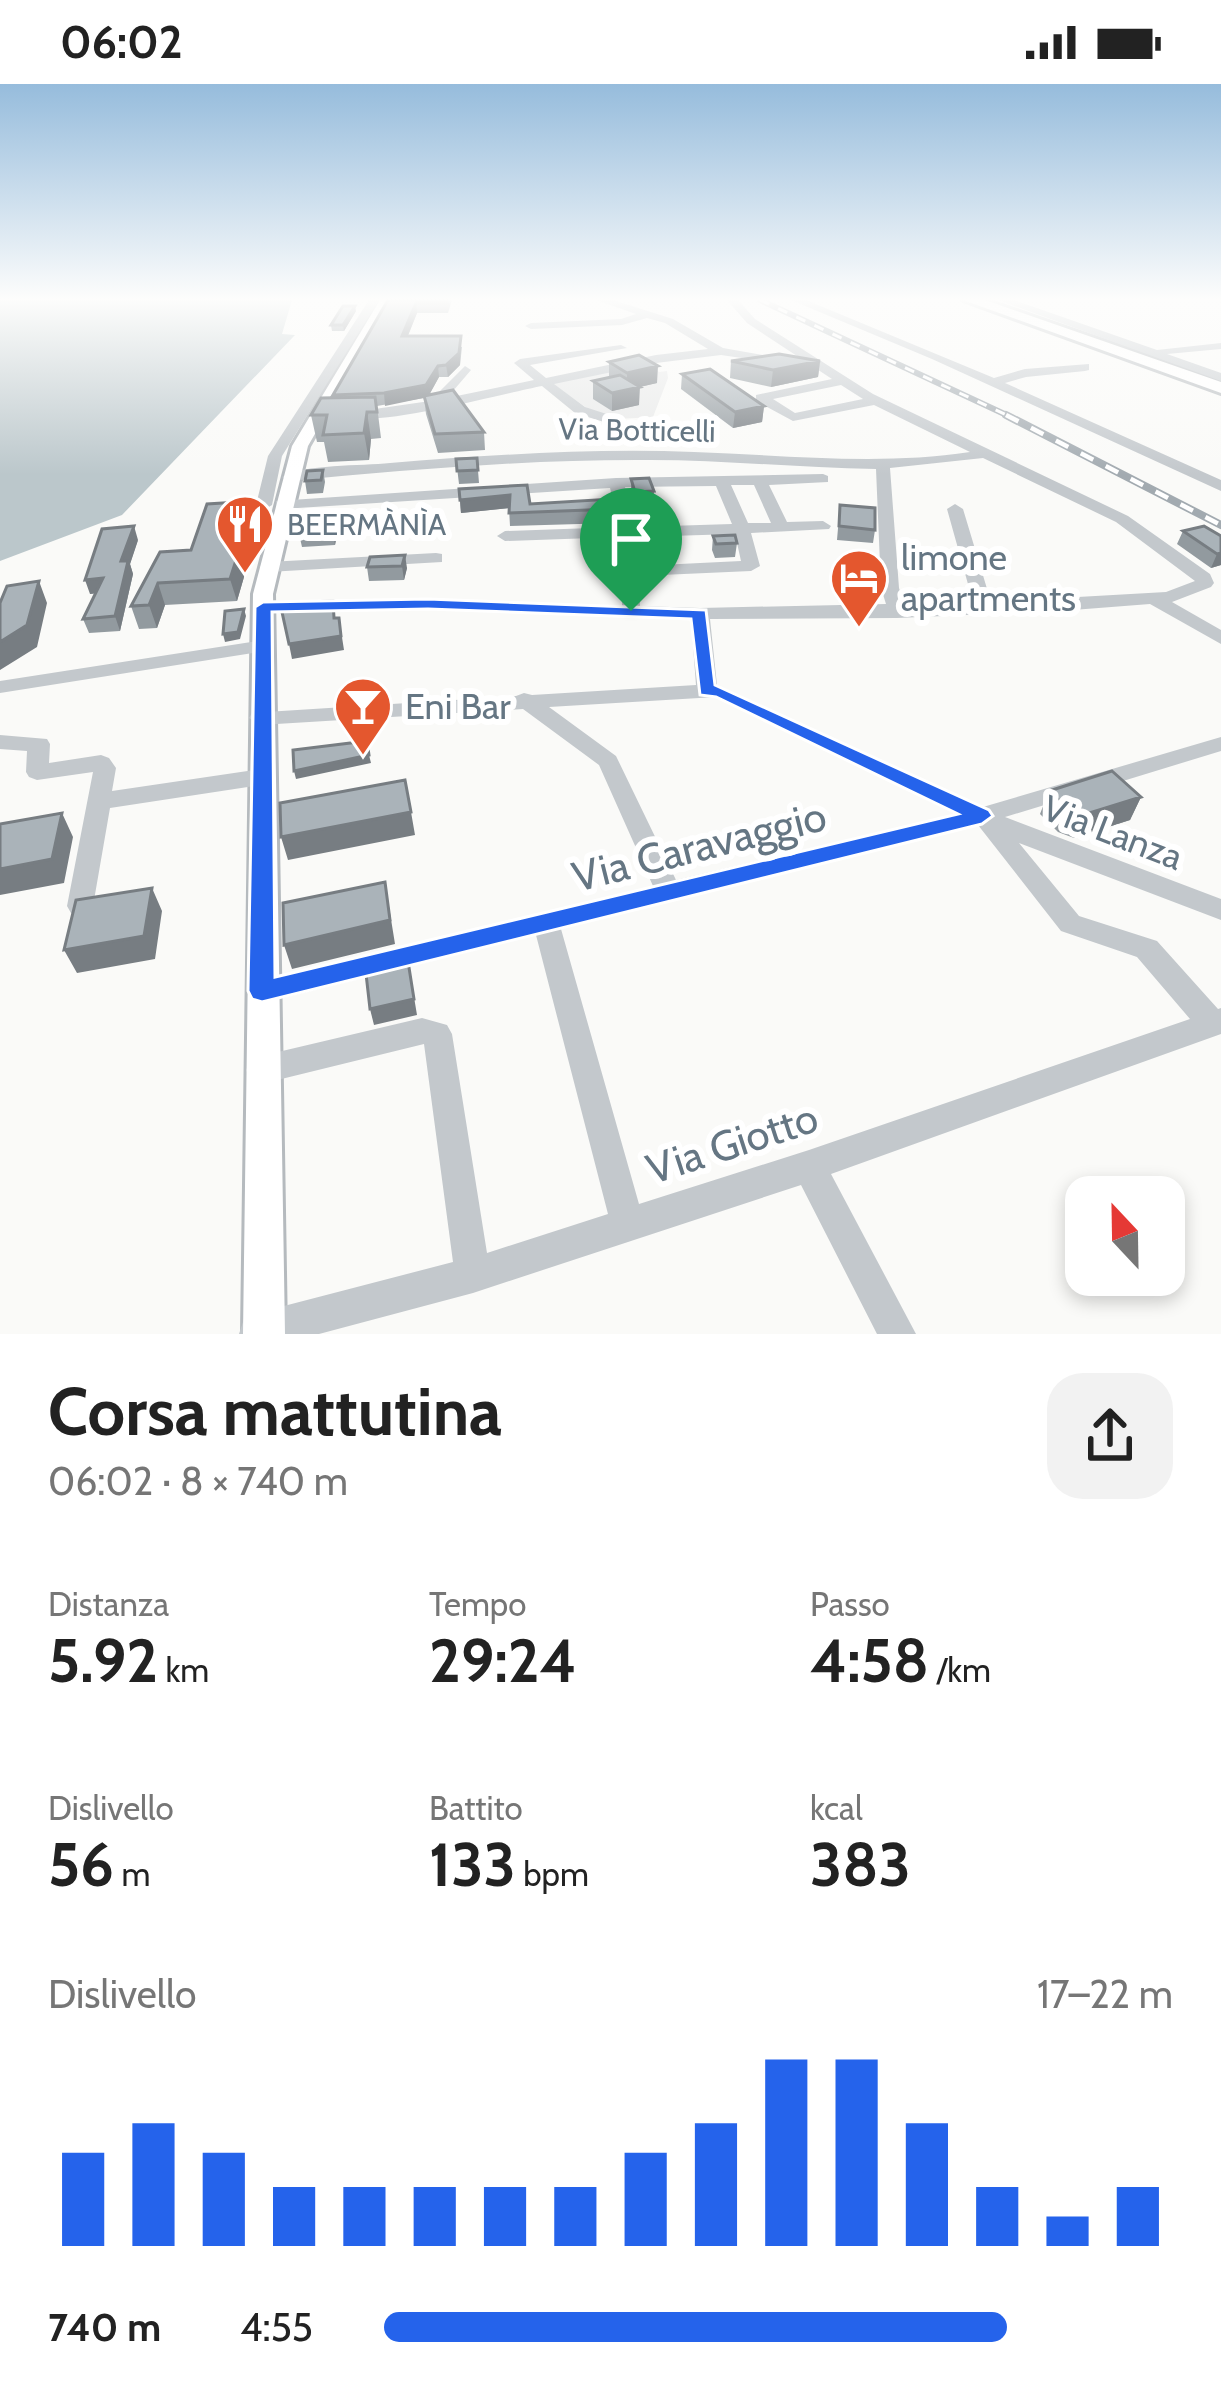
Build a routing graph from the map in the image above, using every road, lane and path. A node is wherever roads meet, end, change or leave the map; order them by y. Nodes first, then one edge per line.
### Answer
1 (337, 358) edge
2 (351, 358) edge
3 (542, 358) edge
4 (675, 358) edge
5 (777, 358) edge
6 (805, 358) edge
7 (937, 358) edge
8 (1136, 358) edge
9 (1173, 358) edge
10 (812, 363) junction
11 (1085, 367) dead end
12 (465, 370) dead end
13 (1221, 377) edge
14 (541, 380) junction
15 (841, 380) junction
16 (994, 382) junction
17 (1221, 388) edge
18 (875, 401) junction
19 (435, 404) junction
20 (317, 416) junction
21 (620, 422) dead end
22 (982, 454) junction
23 (883, 466) junction
24 (823, 479) dead end
25 (759, 480) junction
26 (722, 481) junction
27 (616, 483) junction
28 (1221, 486) edge
29 (279, 495) junction
30 (955, 509) dead end
31 (823, 526) dead end
32 (781, 527) junction
33 (742, 528) junction
34 (629, 531) junction
35 (505, 536) dead end
36 (436, 558) dead end
37 (268, 567) junction
38 (633, 571) junction
39 (1202, 574) junction
40 (1221, 585) edge
41 (1154, 598) junction
42 (263, 607) junction
43 (984, 608) junction
44 (631, 611) junction
45 (897, 611) junction
46 (700, 614) junction
47 (1221, 638) edge
48 (264, 646) junction
49 (0, 687) edge
50 (706, 691) junction
51 (524, 699) junction
52 (260, 718) junction
53 (0, 742) edge
54 (1221, 744) edge
55 (261, 777) junction
56 (99, 801) junction
57 (982, 816) junction
58 (670, 894) junction
59 (80, 906) edge
60 (1221, 910) edge
61 (546, 924) junction
62 (262, 991) junction
63 (1217, 1022) edge
64 (261, 1070) junction
65 (809, 1166) junction
66 (628, 1225) junction
67 (473, 1275) junction
68 (259, 1333) edge
69 (897, 1334) edge

1 - 29 street
2 - 20 main road
3 - 14 street
4 - 14 street
5 - 10 street
6 - 10 street
7 - 16 street
8 - 17 highway
9 - 13 street
10 - 15 street
11 - 16 street
12 - 19 street
14 - 19 street
14 - 21 street
15 - 18 street
15 - 18 street
16 - 28 street
18 - 22 street
19 - 20 street
20 - 29 main road
22 - 23 street, Via Botticelli
22 - 39 street
23 - 29 street, Via Botticelli
23 - 45 street
24 - 25 street, Via Botticelli
25 - 26 street, Via Botticelli
25 - 32 street
26 - 27 street, Via Botticelli
26 - 33 street
27 - 29 street, Via Botticelli
27 - 34 street
29 - 37 main road
30 - 43 street
31 - 32 street
32 - 33 street
33 - 34 street
33 - 38 street
34 - 35 street
34 - 38 street
36 - 37 street
37 - 42 main road
38 - 44 street
39 - 40 street
39 - 41 street
41 - 43 street
41 - 47 street
42 - 44 street
42 - 48 main road
43 - 45 street
44 - 46 street
45 - 46 street
46 - 50 street
48 - 49 street
48 - 52 main road
50 - 51 street
50 - 57 street, Via Lanza
51 - 52 street
51 - 58 street
52 - 55 main road
53 - 56 street
54 - 57 street, Via Caravaggio
55 - 56 street
55 - 62 main road
56 - 59 street
57 - 58 street, Via Caravaggio
57 - 60 street, Via Lanza
57 - 63 street
58 - 61 street, Via Caravaggio
61 - 62 street, Via Caravaggio
61 - 66 street
62 - 64 main road
63 - 65 street, Via Giotto
64 - 67 street
64 - 68 main road
65 - 66 street, Via Giotto
65 - 69 street
66 - 67 street, Via Giotto
67 - 68 street, Via Giotto

